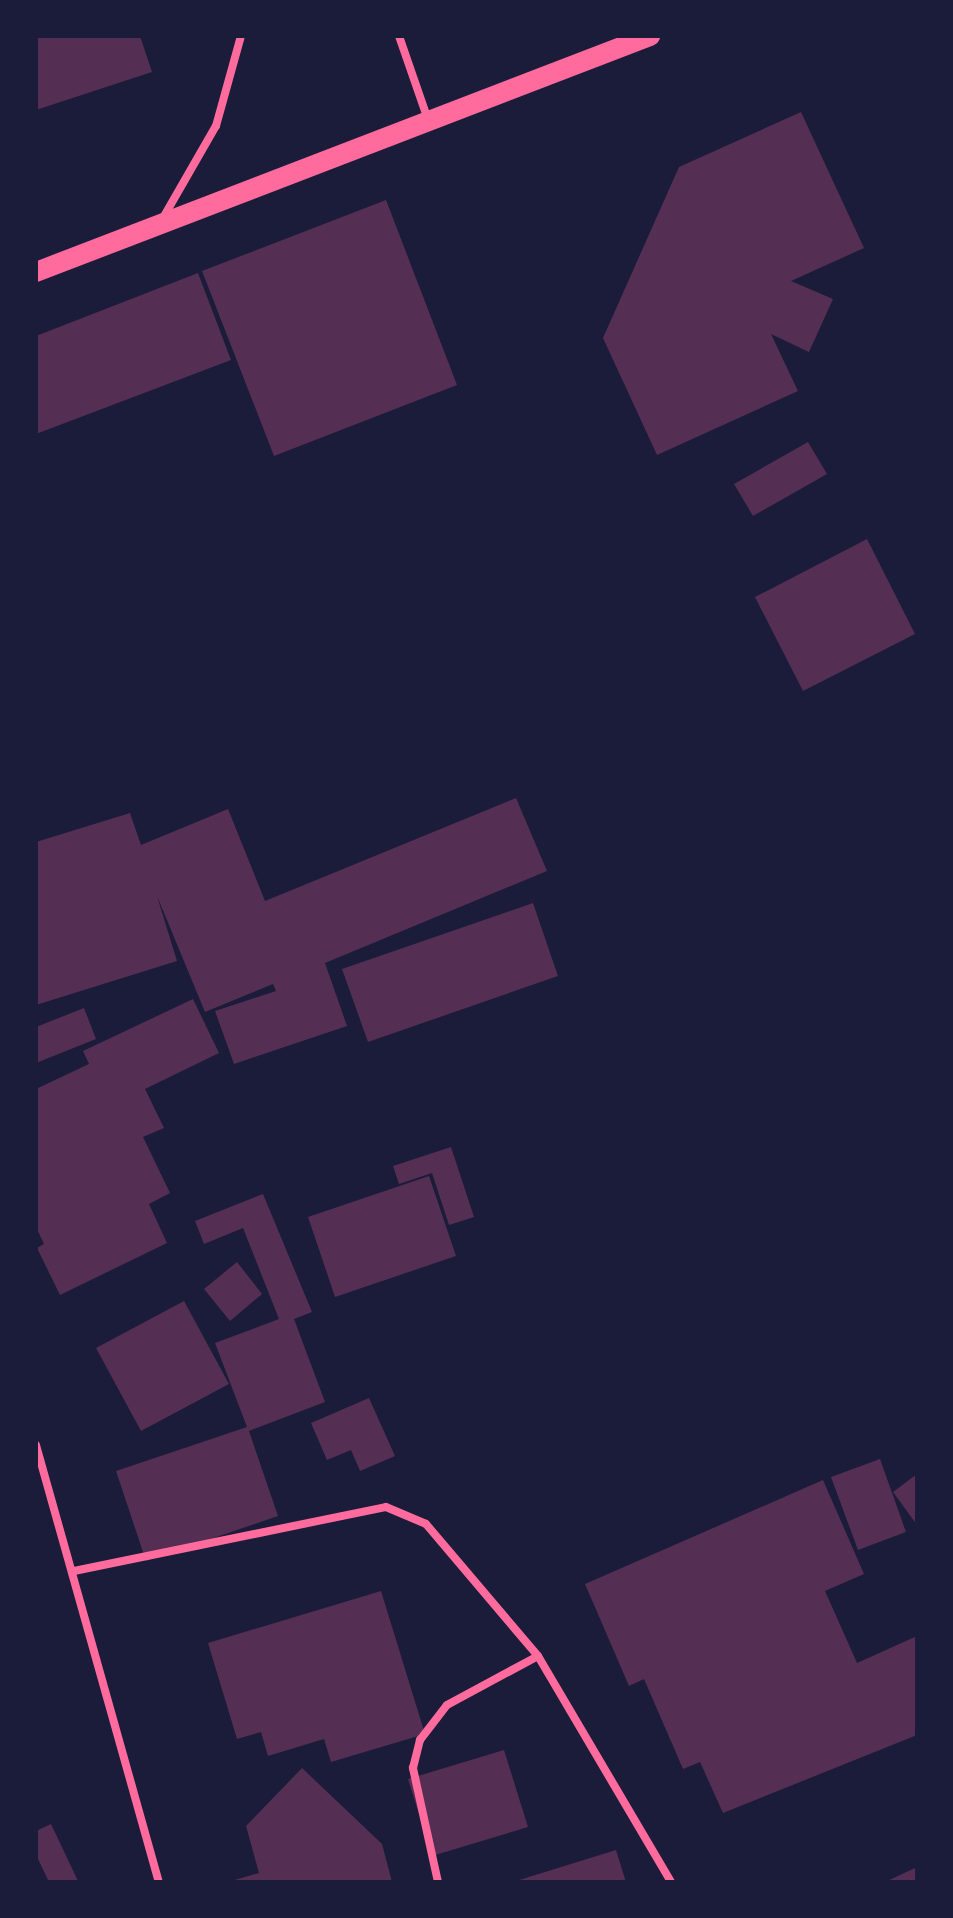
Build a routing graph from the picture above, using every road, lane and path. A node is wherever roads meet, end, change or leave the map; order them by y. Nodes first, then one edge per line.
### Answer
1 (241, 36) edge
2 (399, 36) edge
3 (650, 36) edge
4 (427, 117) junction
5 (160, 224) junction
6 (36, 272) edge
7 (36, 1445) edge
8 (74, 1571) junction
9 (538, 1656) junction
10 (159, 1882) edge
11 (438, 1882) edge
12 (671, 1882) edge

1 - 5 street
2 - 4 street
3 - 4 main road
4 - 5 main road
5 - 6 main road
7 - 8 street
8 - 9 street
8 - 10 street
9 - 11 street
9 - 12 street

